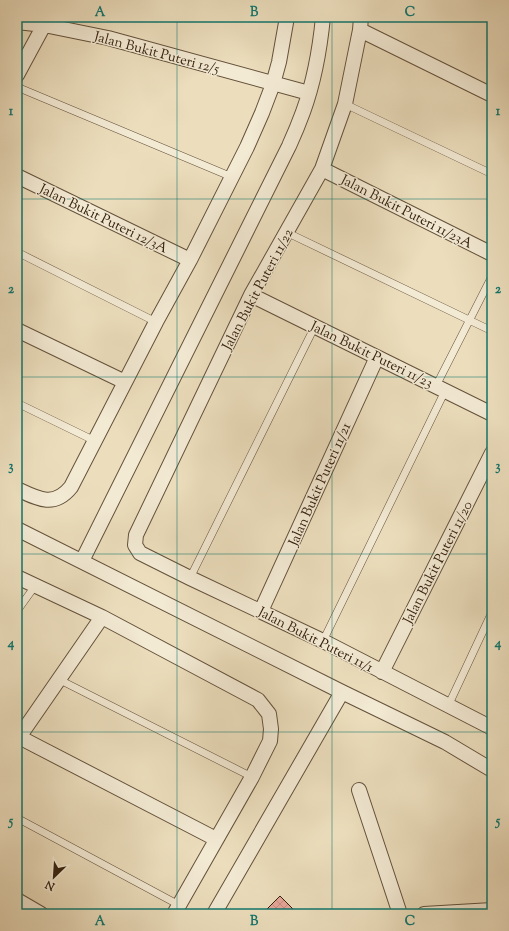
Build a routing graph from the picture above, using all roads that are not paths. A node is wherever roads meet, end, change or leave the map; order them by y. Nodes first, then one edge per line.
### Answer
1 (287, 17) edge
2 (323, 17) edge
3 (45, 21) edge
4 (17, 22) edge
5 (360, 24) edge
6 (17, 75) edge
7 (273, 84) junction
8 (17, 87) edge
9 (309, 93) junction
10 (492, 95) edge
11 (345, 104) junction
12 (322, 169) junction
13 (492, 174) edge
14 (17, 176) edge
15 (232, 177) junction
16 (286, 232) junction
17 (17, 252) edge
18 (492, 254) edge
19 (190, 260) junction
20 (492, 276) edge
21 (251, 295) junction
22 (469, 320) junction
23 (156, 322) junction
24 (315, 326) junction
25 (17, 330) edge
26 (492, 331) edge
27 (377, 357) junction
28 (125, 382) junction
29 (441, 388) junction
30 (17, 403) edge
31 (492, 414) edge
32 (95, 441) junction
33 (492, 453) edge
34 (17, 489) edge
35 (17, 529) edge
36 (140, 553) joint
37 (82, 561) junction
38 (17, 577) edge
39 (190, 578) junction
40 (35, 586) junction
41 (17, 611) edge
42 (261, 611) junction
43 (492, 612) edge
44 (102, 617) junction
45 (323, 641) junction
46 (382, 672) junction
47 (60, 680) junction
48 (342, 692) junction
49 (449, 704) junction
50 (492, 728) edge
51 (18, 739) edge
52 (492, 770) edge
53 (252, 778) junction
54 (358, 790) dead end
55 (17, 818) edge
56 (216, 839) junction
57 (17, 900) edge
58 (177, 909) edge
59 (492, 910) edge
60 (41, 914) edge
61 (214, 914) edge
62 (400, 914) edge
63 (424, 914) edge

1 - 7 street
2 - 9 street
3 - 4 street, Jalan Bukit Puteri 12/5
3 - 6 street
3 - 7 street, Jalan Bukit Puteri 12/5
5 - 10 street
5 - 11 street, Jalan Bukit Puteri 11/22
7 - 9 street, Jalan Bukit Puteri 12/5
7 - 15 street
8 - 15 lane
9 - 37 street
11 - 12 street, Jalan Bukit Puteri 11/22
11 - 13 lane
12 - 16 street, Jalan Bukit Puteri 11/22
12 - 18 street, Jalan Bukit Puteri 11/23A
14 - 19 street, Jalan Bukit Puteri 12/3A
15 - 19 street
16 - 21 street, Jalan Bukit Puteri 11/22
16 - 22 lane
17 - 23 lane
19 - 23 street
20 - 22 lane
21 - 24 street, Jalan Bukit Puteri 11/23
21 - 36 street, Jalan Bukit Puteri 11/22
22 - 26 lane
22 - 29 lane
23 - 28 street
24 - 27 street, Jalan Bukit Puteri 11/23
24 - 39 lane
25 - 28 street
27 - 29 street, Jalan Bukit Puteri 11/23
27 - 42 street, Jalan Bukit Puteri 11/21
28 - 32 street
29 - 31 street, Jalan Bukit Puteri 11/23
29 - 45 lane
30 - 32 lane
32 - 34 street
33 - 46 street, Jalan Bukit Puteri 11/20
35 - 37 street
36 - 39 street, Jalan Bukit Puteri 11/1
37 - 48 street
38 - 40 street
39 - 42 street, Jalan Bukit Puteri 11/1
40 - 41 lane
40 - 44 street
42 - 45 street, Jalan Bukit Puteri 11/1
43 - 49 lane
44 - 47 street
44 - 53 street
45 - 46 street, Jalan Bukit Puteri 11/1
46 - 49 street, Jalan Bukit Puteri 11/1
47 - 51 street
47 - 53 lane
48 - 52 street
48 - 61 street
49 - 50 street, Jalan Bukit Puteri 11/1
51 - 56 street
53 - 56 street
54 - 62 street
55 - 58 lane
56 - 58 street
57 - 60 street
59 - 63 street

